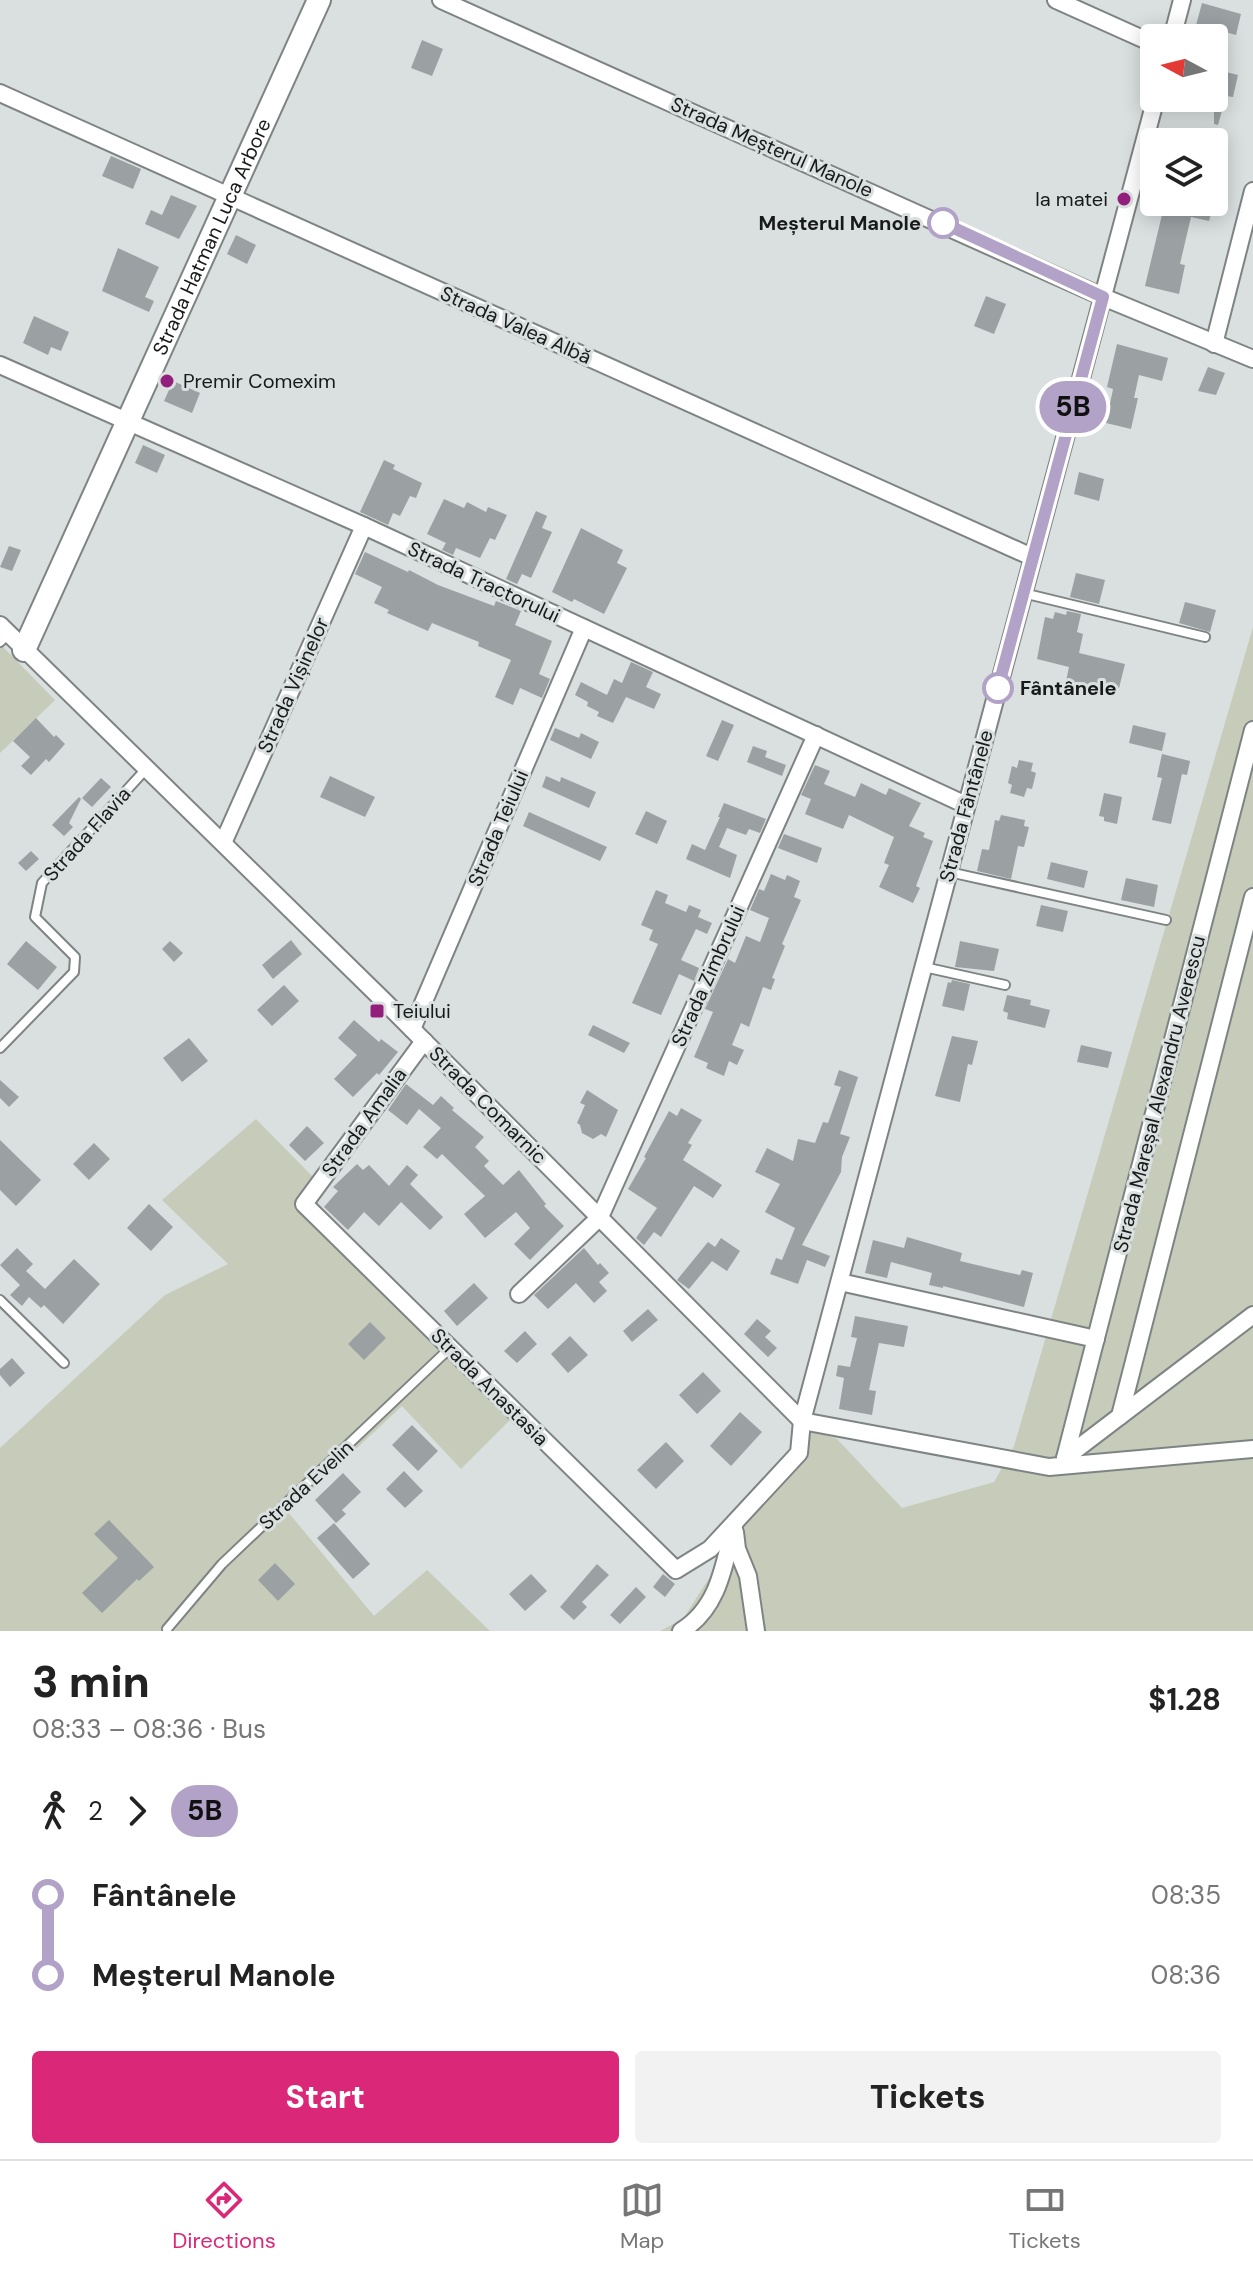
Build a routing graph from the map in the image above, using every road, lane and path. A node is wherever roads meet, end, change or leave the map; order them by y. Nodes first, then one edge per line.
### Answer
1 (319, 0) edge
2 (441, 0) edge
3 (1056, 0) edge
4 (1182, 0) edge
5 (1176, 24) edge
6 (1140, 38) edge
7 (0, 93) edge
8 (1152, 112) edge
9 (1253, 191) edge
10 (229, 196) junction
11 (1103, 297) junction
12 (1214, 344) junction
13 (1253, 359) edge
14 (0, 365) edge
15 (129, 420) junction
16 (364, 526) junction
17 (1032, 557) junction
18 (1023, 593) junction
19 (584, 628) junction
20 (1205, 637) dead end
21 (8, 638) edge
22 (1253, 730) edge
23 (816, 735) junction
24 (146, 769) junction
25 (966, 805) junction
26 (223, 843) junction
27 (949, 872) junction
28 (1253, 897) edge
29 (1166, 920) dead end
30 (1250, 921) edge
31 (923, 967) junction
32 (1005, 985) dead end
33 (418, 1035) junction
34 (0, 1048) edge
35 (304, 1204) joint
36 (600, 1217) junction
37 (840, 1282) junction
38 (519, 1294) dead end
39 (0, 1300) edge
40 (1253, 1315) edge
41 (1096, 1339) junction
42 (450, 1348) junction
43 (64, 1363) dead end
44 (1120, 1416) junction
45 (802, 1421) junction
46 (1253, 1449) edge
47 (1065, 1458) junction
48 (1049, 1467) junction
49 (734, 1525) junction
50 (676, 1570) joint
51 (756, 1623) edge
52 (167, 1629) dead end
53 (683, 1630) edge

1 - 10 street, Strada Hatman Luca Arbore
2 - 11 street, Strada Meșterul Manole
3 - 6 street
4 - 5 street
7 - 10 street, Strada Valea Albă
8 - 11 street, Strada Fântânele
9 - 12 street
10 - 15 street, Strada Hatman Luca Arbore
10 - 17 street, Strada Valea Albă
11 - 12 street, Strada Meșterul Manole
11 - 17 street, Strada Fântânele
12 - 13 street, Strada Meșterul Manole
14 - 15 street, Strada Tractorului
15 - 16 street, Strada Tractorului
15 - 21 street, Strada Hatman Luca Arbore
16 - 19 street, Strada Tractorului
16 - 26 street, Strada Vișinelor
17 - 18 street, Strada Fântânele
18 - 20 lane
18 - 25 street, Strada Fântânele
19 - 23 street, Strada Tractorului
19 - 33 street, Strada Teiului
21 - 24 street, Strada Comarnic
22 - 41 street, Strada Mareșal Alexandru Averescu
23 - 25 street, Strada Tractorului
23 - 36 street, Strada Zimbrului
24 - 26 street, Strada Comarnic
24 - 34 lane, Strada Flavia
25 - 27 street, Strada Fântânele
26 - 33 street, Strada Comarnic
27 - 29 lane
27 - 31 street, Strada Fântânele
28 - 30 street, Strada Mareșal Alexandru Averescu
30 - 44 street, Strada Mareșal Alexandru Averescu
31 - 32 lane
31 - 37 street, Strada Fântânele
33 - 35 street, Strada Amalia
33 - 36 street, Strada Comarnic
35 - 42 street, Strada Anastasia
36 - 38 street
36 - 45 street, Strada Comarnic
37 - 41 street
37 - 45 street, Strada Fântânele
39 - 43 lane
40 - 44 street
41 - 47 street, Strada Mareșal Alexandru Averescu
42 - 50 street, Strada Anastasia
42 - 52 lane, Strada Evelin
44 - 47 street
45 - 48 street
45 - 49 street, Strada Fântânele
46 - 48 street
47 - 48 street
49 - 50 street, Strada Fântânele
49 - 51 street
49 - 53 street

